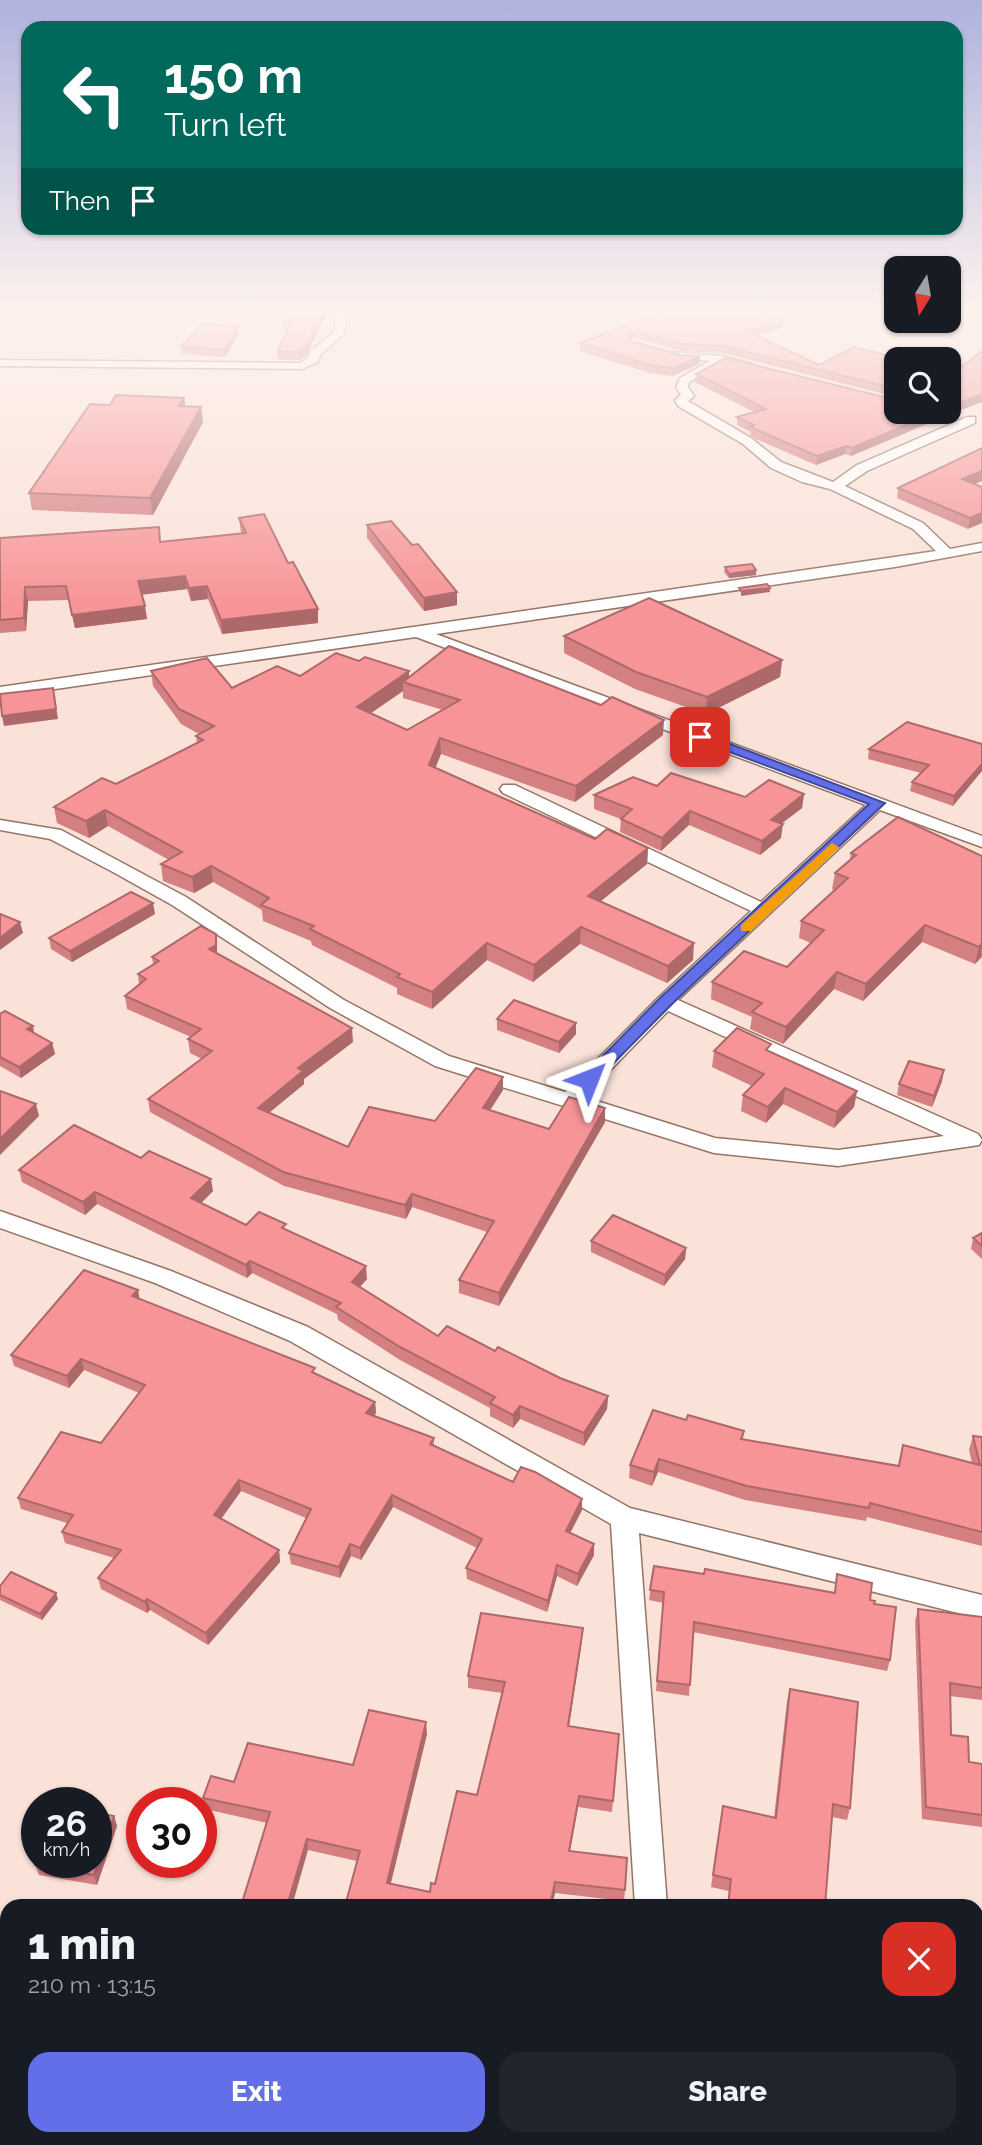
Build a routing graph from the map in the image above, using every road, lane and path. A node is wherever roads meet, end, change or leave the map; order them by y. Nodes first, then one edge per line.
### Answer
1 (689, 407) edge
2 (977, 421) edge
3 (835, 486) junction
4 (982, 547) edge
5 (946, 553) junction
6 (419, 633) junction
7 (0, 692) edge
8 (509, 789) dead end
9 (878, 803) junction
10 (0, 825) edge
11 (982, 842) edge
12 (765, 911) junction
13 (665, 1002) junction
14 (570, 1099) junction
15 (976, 1142) edge
16 (0, 1219) edge
17 (624, 1518) junction
18 (982, 1607) edge
19 (651, 1899) edge

1 - 3 street
2 - 3 street
3 - 5 street
4 - 5 street
5 - 6 street
6 - 7 street
6 - 9 street
8 - 12 street
9 - 11 street
9 - 12 street
10 - 14 street
12 - 13 street
13 - 14 street
13 - 15 street
14 - 15 street
16 - 17 street
17 - 18 street
17 - 19 street

